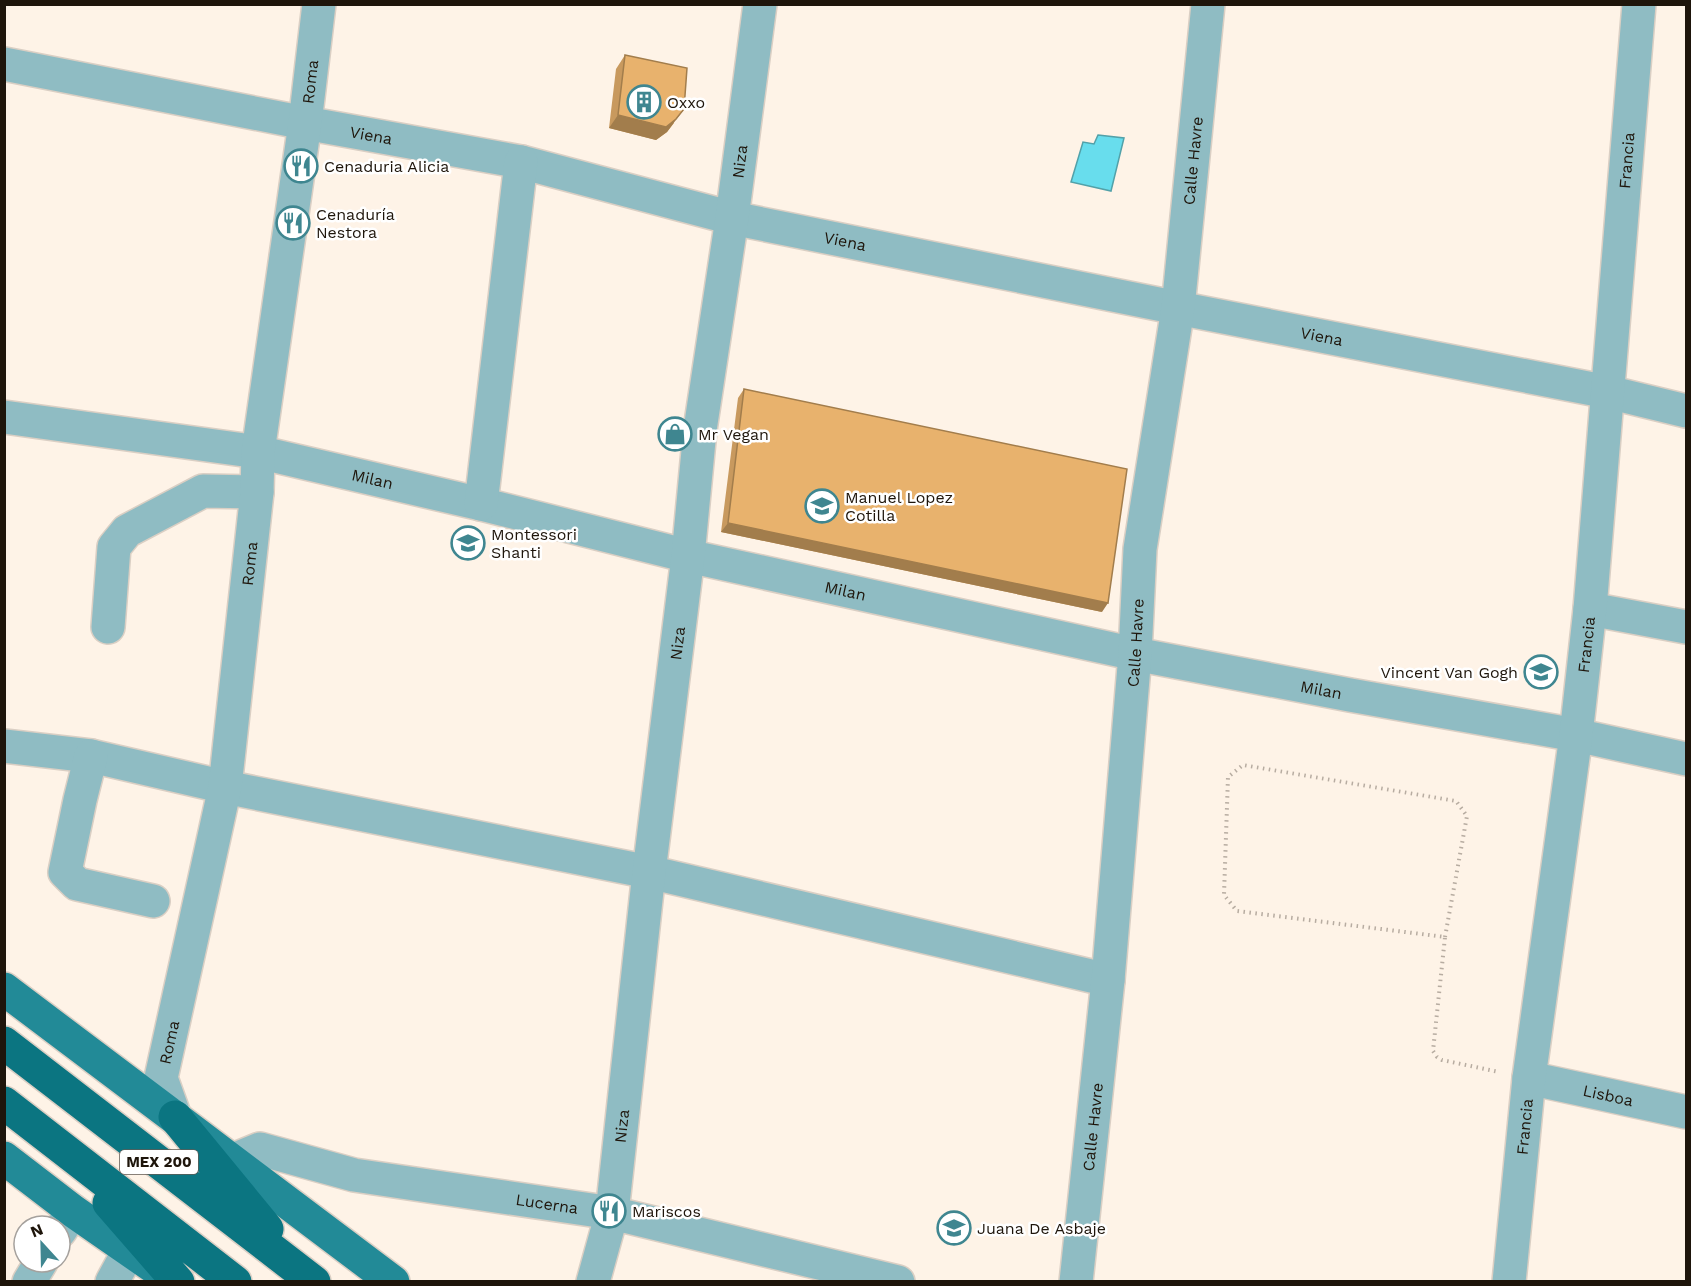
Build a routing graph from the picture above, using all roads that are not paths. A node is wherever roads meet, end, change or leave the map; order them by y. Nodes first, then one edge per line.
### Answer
1 (319, 4) edge
2 (760, 4) edge
3 (1208, 4) edge
4 (1639, 4) edge
5 (4, 64) edge
6 (305, 123) junction
7 (521, 162) junction
8 (732, 218) junction
9 (1178, 308) junction
10 (1608, 392) junction
11 (1686, 411) edge
12 (4, 417) edge
13 (258, 452) junction
14 (257, 492) junction
15 (481, 504) junction
16 (688, 556) junction
17 (1590, 609) junction
18 (108, 627) dead end
19 (1686, 627) edge
20 (1135, 654) junction
21 (1576, 735) junction
22 (4, 746) edge
23 (91, 756) junction
24 (1686, 759) edge
25 (225, 787) junction
26 (649, 872) junction
27 (153, 901) dead end
28 (1108, 980) junction
29 (4, 989) edge
30 (4, 1043) edge
31 (1529, 1078) junction
32 (4, 1103) edge
33 (1686, 1112) edge
34 (175, 1117) junction
35 (56, 1143) junction
36 (4, 1158) edge
37 (231, 1161) junction
38 (612, 1213) junction
39 (59, 1214) edge
40 (72, 1224) edge
41 (130, 1250) junction
42 (309, 1278) edge
43 (112, 1281) edge
44 (176, 1281) edge
45 (235, 1281) edge
46 (393, 1281) edge
47 (593, 1281) edge
48 (898, 1281) edge
49 (1076, 1281) edge
50 (1509, 1281) edge

1 - 6 street, Roma
2 - 8 street, Niza
3 - 9 street, Calle Havre
4 - 10 street, Francia
5 - 6 street, Viena
6 - 7 street, Viena
6 - 13 street, Roma
7 - 8 street, Viena
7 - 15 street
8 - 9 street, Viena
8 - 16 street, Niza
9 - 10 street, Viena
9 - 20 street, Calle Havre
10 - 11 street, Viena
10 - 17 street, Francia
12 - 13 street, Milan
13 - 14 street, Roma
13 - 15 street, Milan
14 - 18 street
14 - 25 street, Roma
15 - 16 street, Milan
16 - 20 street, Milan
16 - 26 street, Niza
17 - 19 street
17 - 21 street, Francia
20 - 21 street, Milan
20 - 28 street, Calle Havre
21 - 24 street, Milan
21 - 31 street, Francia
22 - 23 street
23 - 25 street
23 - 27 street
25 - 26 street
25 - 34 street, Roma
26 - 28 street
26 - 38 street, Niza
28 - 49 street, Calle Havre
29 - 34 main road
30 - 42 highway, MEX 200
31 - 33 street, Lisboa
31 - 50 street, Francia
32 - 35 highway, MEX 200
34 - 37 main road
34 - 42 highway
35 - 44 highway
35 - 45 highway, MEX 200
36 - 39 main road
37 - 38 street, Lucerna
37 - 46 main road
38 - 47 street, Niza
38 - 48 street, Lucerna
40 - 41 main road
41 - 43 street
41 - 44 main road

